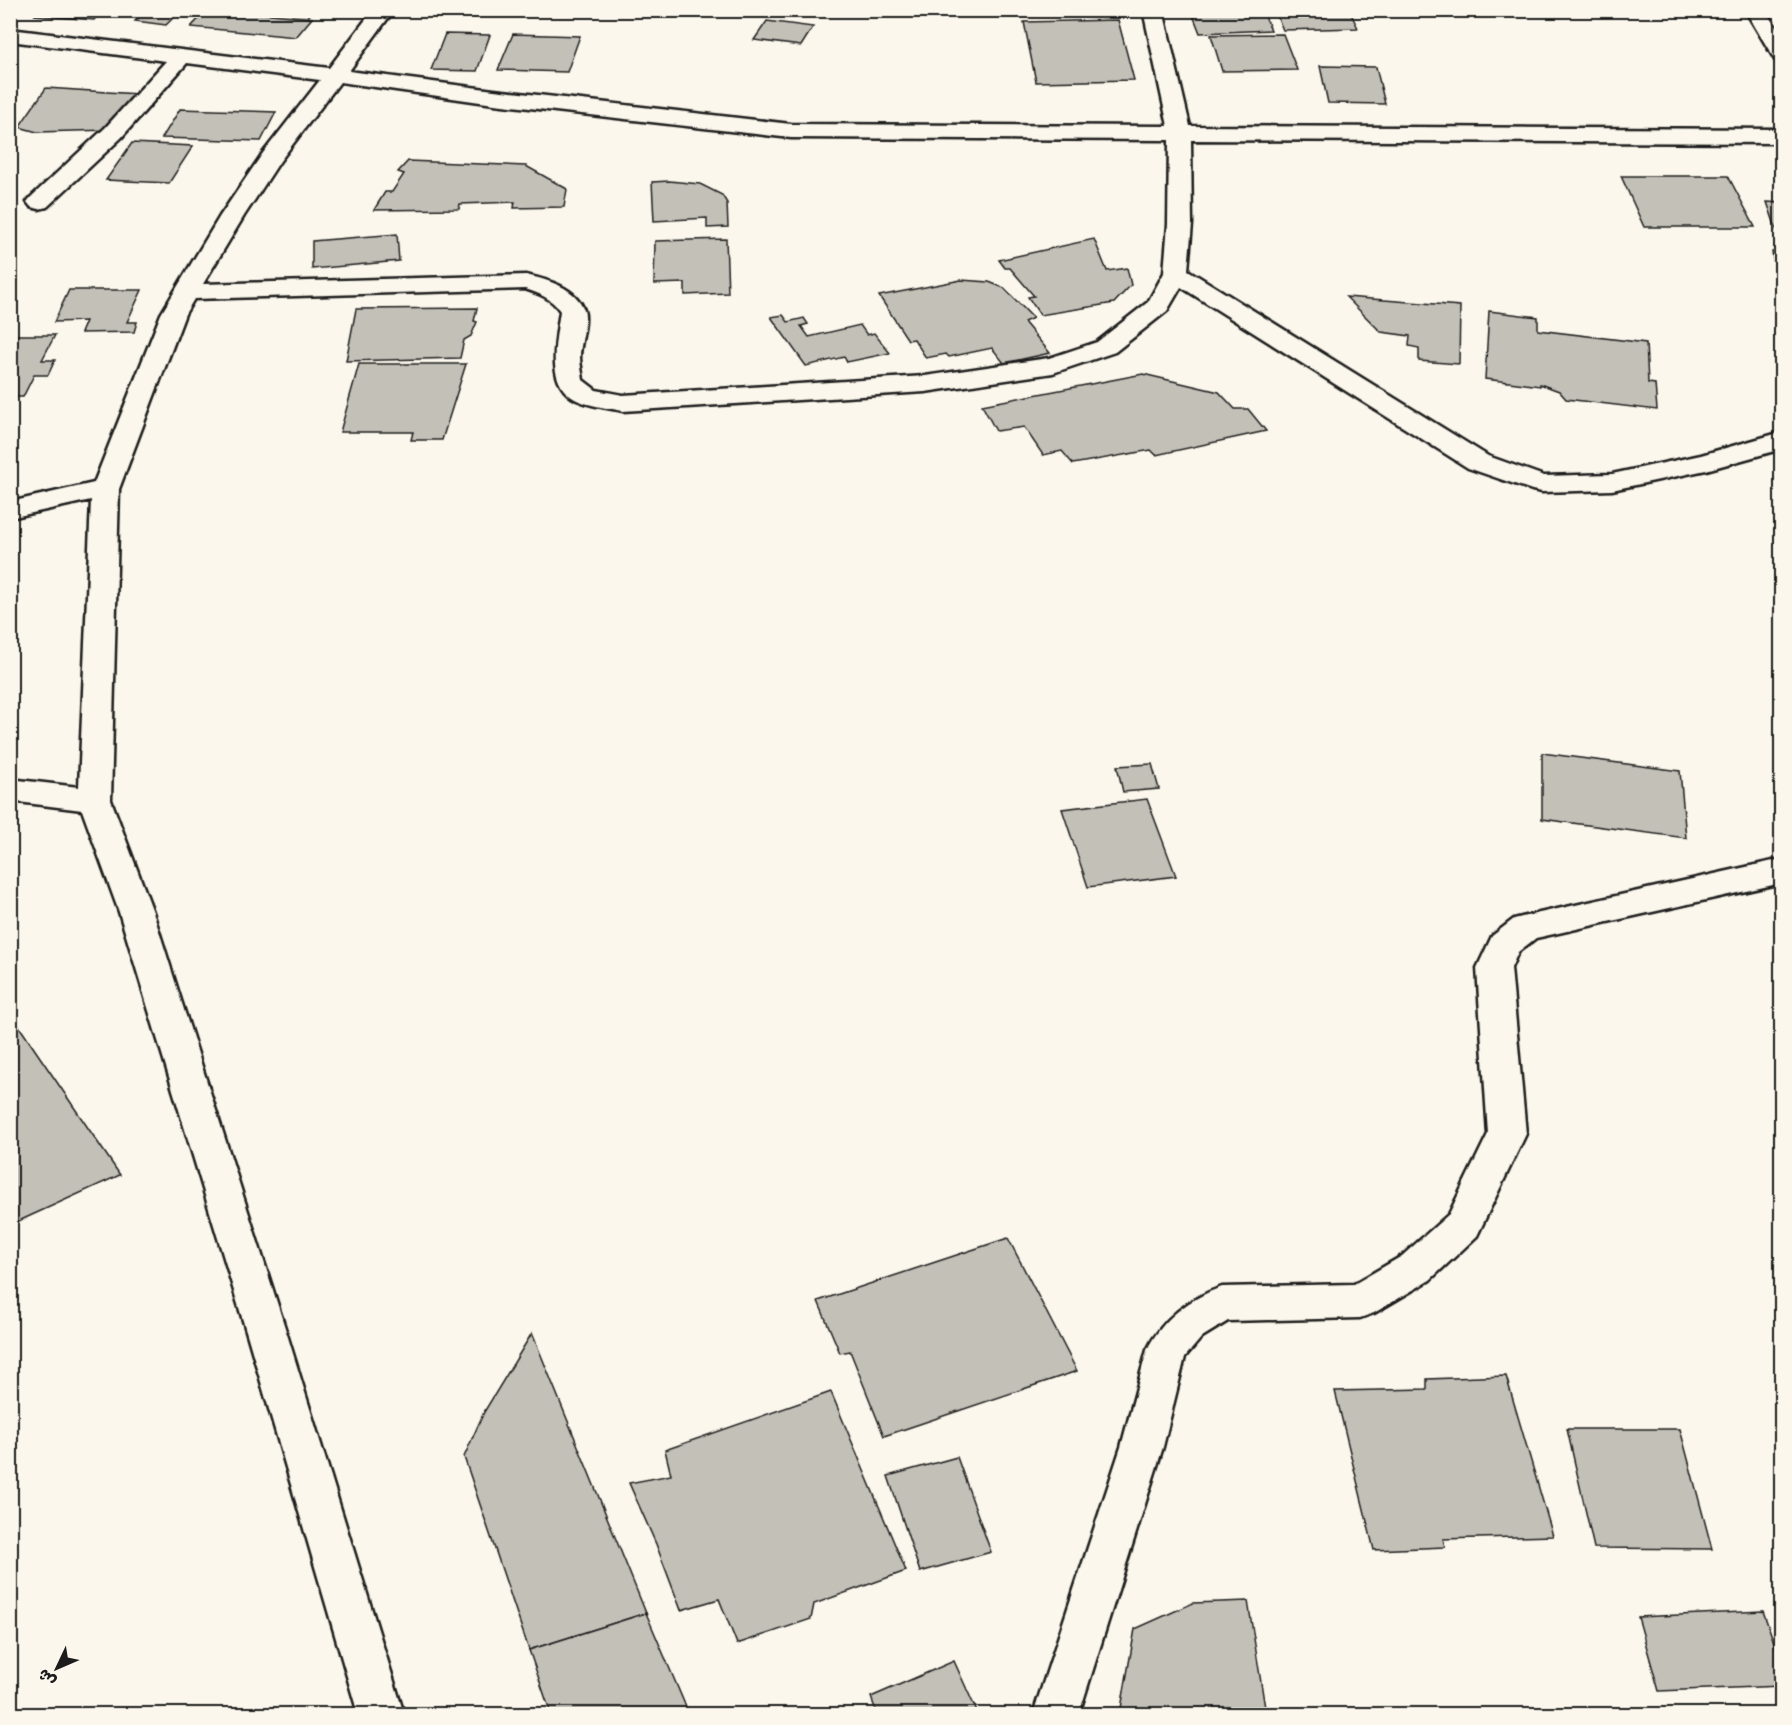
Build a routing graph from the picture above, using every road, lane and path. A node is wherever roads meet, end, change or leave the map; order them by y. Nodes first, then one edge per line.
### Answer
1 (384, 10) edge
2 (1153, 10) edge
3 (1755, 10) edge
4 (10, 35) edge
5 (182, 56) junction
6 (1782, 56) edge
7 (334, 75) junction
8 (1180, 132) junction
9 (1782, 136) edge
10 (39, 202) dead end
11 (1176, 273) junction
12 (187, 292) junction
13 (1782, 440) edge
14 (105, 489) junction
15 (10, 510) edge
16 (10, 790) edge
17 (94, 800) junction
18 (1782, 871) edge
19 (381, 1714) edge
20 (1056, 1714) edge

1 - 7 street
2 - 8 street
3 - 6 street
4 - 5 street
5 - 7 street
5 - 10 street
7 - 8 street
7 - 12 street
8 - 9 street
8 - 11 street
11 - 12 street
11 - 13 street
12 - 14 street
14 - 15 street
14 - 17 street
16 - 17 street
17 - 19 street
18 - 20 street

